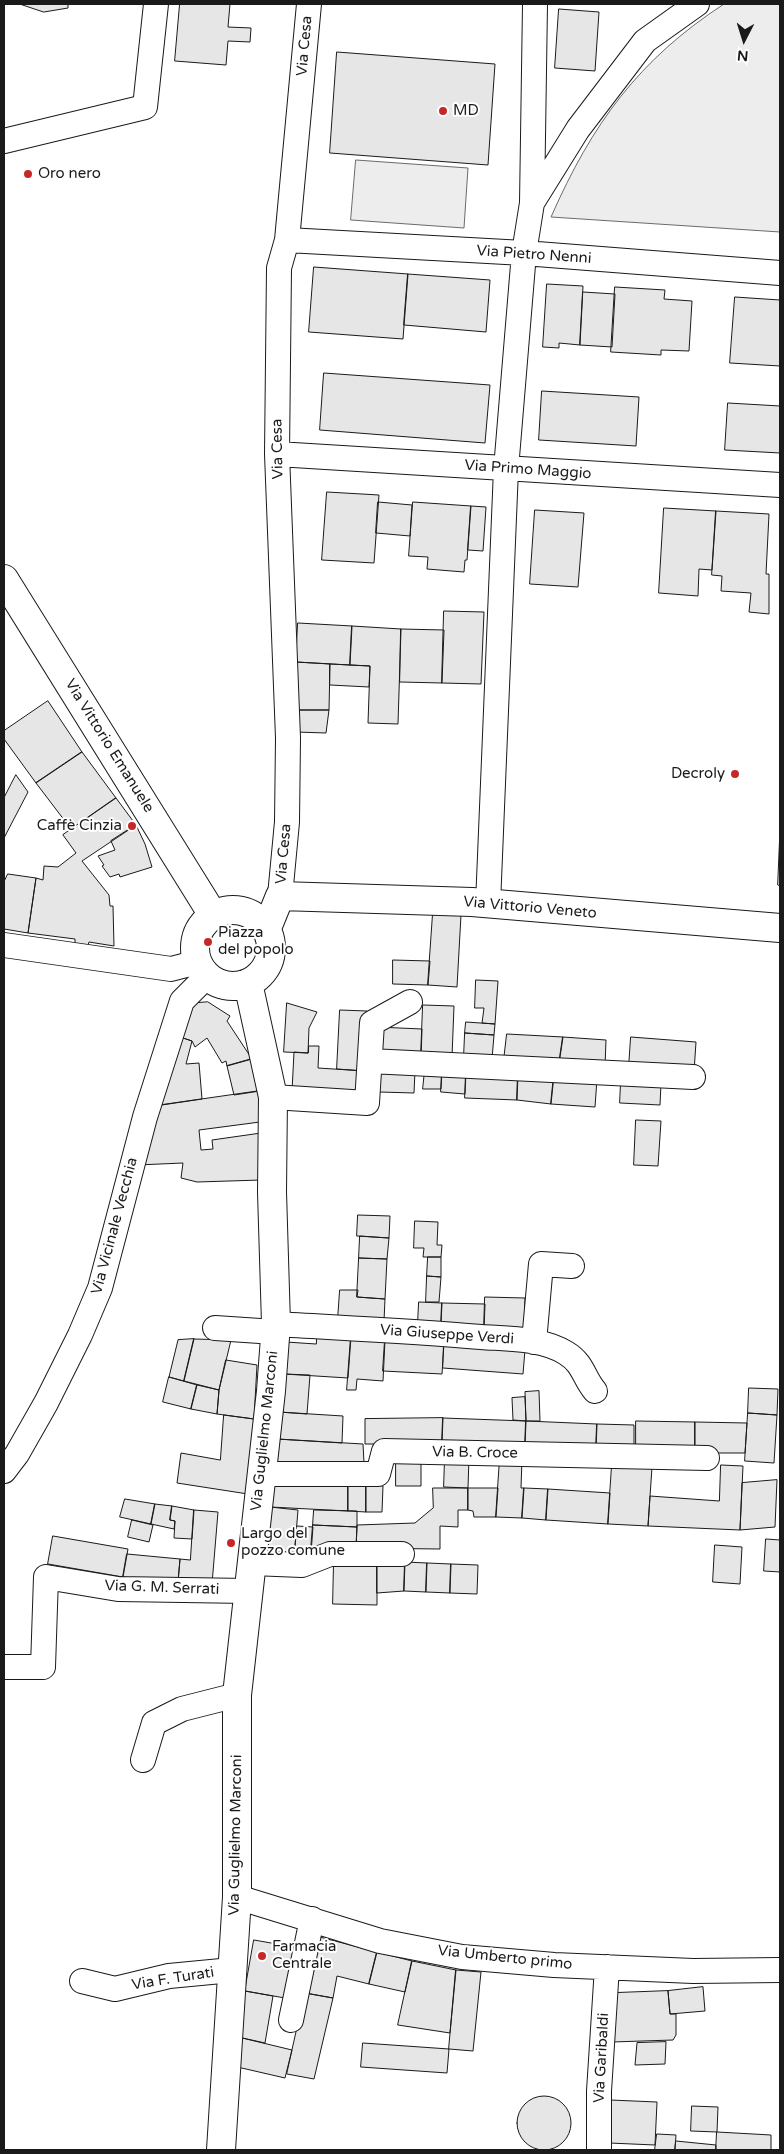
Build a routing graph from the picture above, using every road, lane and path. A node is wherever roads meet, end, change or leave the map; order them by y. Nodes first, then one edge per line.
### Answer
1 (156, 4) edge
2 (309, 4) edge
3 (536, 4) edge
4 (697, 4) edge
5 (4, 141) edge
6 (532, 203) junction
7 (287, 240) junction
8 (524, 253) junction
9 (780, 273) edge
10 (276, 454) junction
11 (506, 469) junction
12 (780, 486) edge
13 (4, 579) edge
14 (280, 896) junction
15 (488, 904) junction
16 (213, 914) junction
17 (267, 928) junction
18 (780, 928) edge
19 (4, 945) edge
20 (202, 969) junction
21 (248, 983) junction
22 (410, 1002) dead end
23 (370, 1061) junction
24 (693, 1077) dead end
25 (273, 1096) junction
26 (572, 1266) dead end
27 (215, 1328) dead end
28 (276, 1328) junction
29 (534, 1342) junction
30 (595, 1391) dead end
31 (707, 1458) dead end
32 (4, 1471) edge
33 (261, 1474) junction
34 (402, 1554) dead end
35 (252, 1563) junction
36 (248, 1591) junction
37 (4, 1667) edge
38 (237, 1695) junction
39 (144, 1760) dead end
40 (237, 1897) junction
41 (312, 1919) junction
42 (607, 1967) junction
43 (232, 1970) junction
44 (780, 1970) edge
45 (82, 1981) dead end
46 (291, 2020) dead end
47 (221, 2150) edge
48 (599, 2150) edge

1 - 5 street
2 - 7 street, Via Cesa
3 - 6 street
4 - 6 street
6 - 8 street
7 - 8 street, Via Pietro Nenni
7 - 10 street, Via Cesa
8 - 9 street, Via Pietro Nenni
8 - 11 street
10 - 11 street, Via Primo Maggio
10 - 14 street, Via Cesa
11 - 12 street, Via Primo Maggio
11 - 15 street
13 - 16 street, Via Vittorio Emanuele
14 - 15 street, Via Vittorio Veneto
14 - 17 street
15 - 18 street, Via Vittorio Veneto
16 - 17 street
16 - 20 street
17 - 21 street
19 - 20 street
20 - 21 street
20 - 32 street, Via Vicinale Vecchia
21 - 25 street, Via Guglielmo Marconi
22 - 23 street
23 - 24 street
23 - 25 street
25 - 28 street, Via Guglielmo Marconi
26 - 29 street
27 - 28 street, Via Giuseppe Verdi
28 - 29 street, Via Giuseppe Verdi
28 - 33 street, Via Guglielmo Marconi
29 - 30 street, Via Giuseppe Verdi
31 - 33 street, Via B. Croce
33 - 35 street, Via Guglielmo Marconi
34 - 35 street
35 - 36 street, Via Guglielmo Marconi
36 - 37 street, Via G. M. Serrati
36 - 38 street, Via Guglielmo Marconi
38 - 39 street
38 - 40 street, Via Guglielmo Marconi
40 - 41 street, Via Umberto primo
40 - 43 street, Via Guglielmo Marconi
41 - 42 street, Via Umberto primo
41 - 46 street
42 - 44 street, Via Umberto primo
42 - 48 street, Via Garibaldi
43 - 45 street, Via F. Turati
43 - 47 street, Via Guglielmo Marconi

